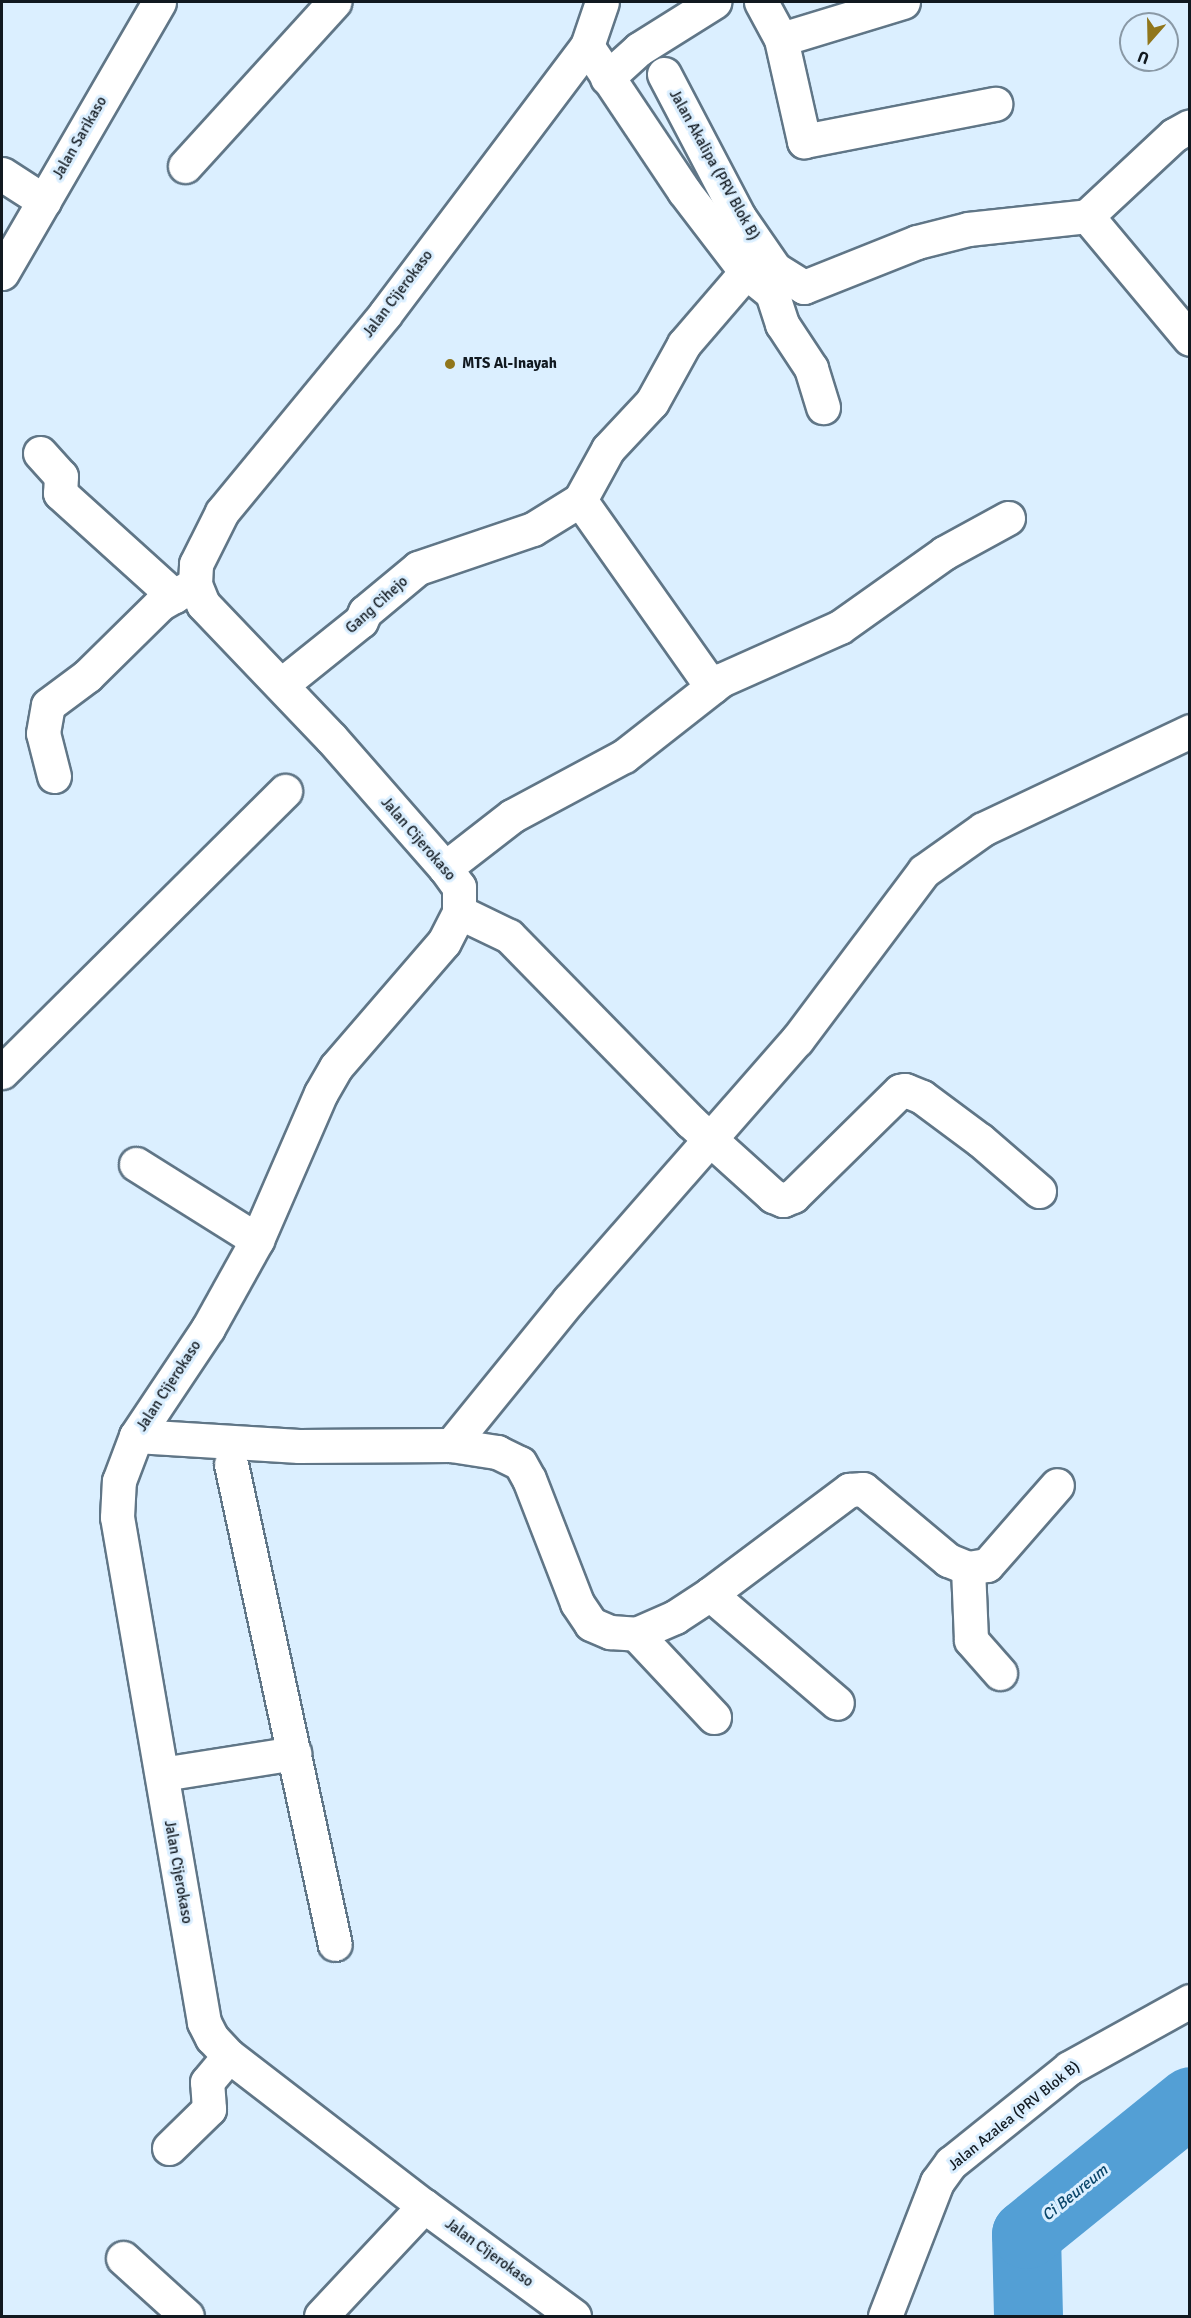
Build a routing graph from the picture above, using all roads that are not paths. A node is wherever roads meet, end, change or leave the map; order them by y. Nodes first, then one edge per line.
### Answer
1 (159, 2) edge
2 (334, 2) edge
3 (602, 2) edge
4 (714, 2) edge
5 (761, 2) edge
6 (903, 2) edge
7 (781, 39) junction
8 (587, 46) junction
9 (664, 74) dead end
10 (608, 78) junction
11 (995, 104) dead end
12 (1190, 126) edge
13 (185, 166) dead end
14 (2, 174) edge
15 (44, 201) junction
16 (1088, 216) junction
17 (746, 272) junction
18 (2, 273) edge
19 (1190, 339) edge
20 (822, 407) dead end
21 (39, 453) dead end
22 (580, 500) junction
23 (1008, 518) dead end
24 (185, 590) junction
25 (281, 685) junction
26 (712, 687) junction
27 (1190, 731) edge
28 (54, 776) dead end
29 (285, 791) dead end
30 (445, 868) junction
31 (459, 912) junction
32 (3, 1067) edge
33 (712, 1140) junction
34 (136, 1164) dead end
35 (1039, 1191) dead end
36 (257, 1240) junction
37 (136, 1436) junction
38 (451, 1445) junction
39 (231, 1464) dead end
40 (1057, 1485) dead end
41 (968, 1568) junction
42 (710, 1594) junction
43 (636, 1634) junction
44 (1000, 1672) dead end
45 (837, 1703) dead end
46 (714, 1717) dead end
47 (294, 1753) junction
48 (162, 1774) junction
49 (335, 1944) dead end
50 (1190, 2001) edge
51 (229, 2056) junction
52 (169, 2148) dead end
53 (424, 2206) junction
54 (123, 2258) dead end
55 (187, 2316) edge
56 (321, 2316) edge
57 (574, 2316) edge
58 (885, 2316) edge

1 - 15 street, Jalan Sarikaso
2 - 13 street
3 - 8 street, Jalan Cijerokaso
4 - 10 street
5 - 7 street
6 - 7 street
7 - 11 street
8 - 10 street
8 - 24 street, Jalan Cijerokaso
9 - 16 street, Jalan Akalipa (PRV Blok B)
10 - 17 street
12 - 16 street
14 - 15 street
15 - 18 street, Jalan Sarikaso
16 - 19 street
17 - 20 street
17 - 22 street
21 - 24 street
22 - 25 street, Gang Cihejo
22 - 26 street
23 - 26 street
24 - 25 street, Jalan Cijerokaso
24 - 28 street
25 - 30 street, Jalan Cijerokaso
26 - 30 street
27 - 33 street
29 - 32 street
30 - 31 street, Jalan Cijerokaso
31 - 33 street
31 - 36 street, Jalan Cijerokaso
33 - 35 street
33 - 38 street
34 - 36 street
36 - 37 street, Jalan Cijerokaso
37 - 38 street
37 - 48 street, Jalan Cijerokaso
38 - 43 street
39 - 47 street
40 - 41 street
41 - 42 street
41 - 44 street
42 - 43 street
42 - 45 street
43 - 46 street
47 - 48 street
47 - 49 street
48 - 51 street, Jalan Cijerokaso
50 - 58 street, Jalan Azalea (PRV Blok B)
51 - 52 street
51 - 53 street, Jalan Cijerokaso
53 - 56 street
53 - 57 street, Jalan Cijerokaso
54 - 55 street

